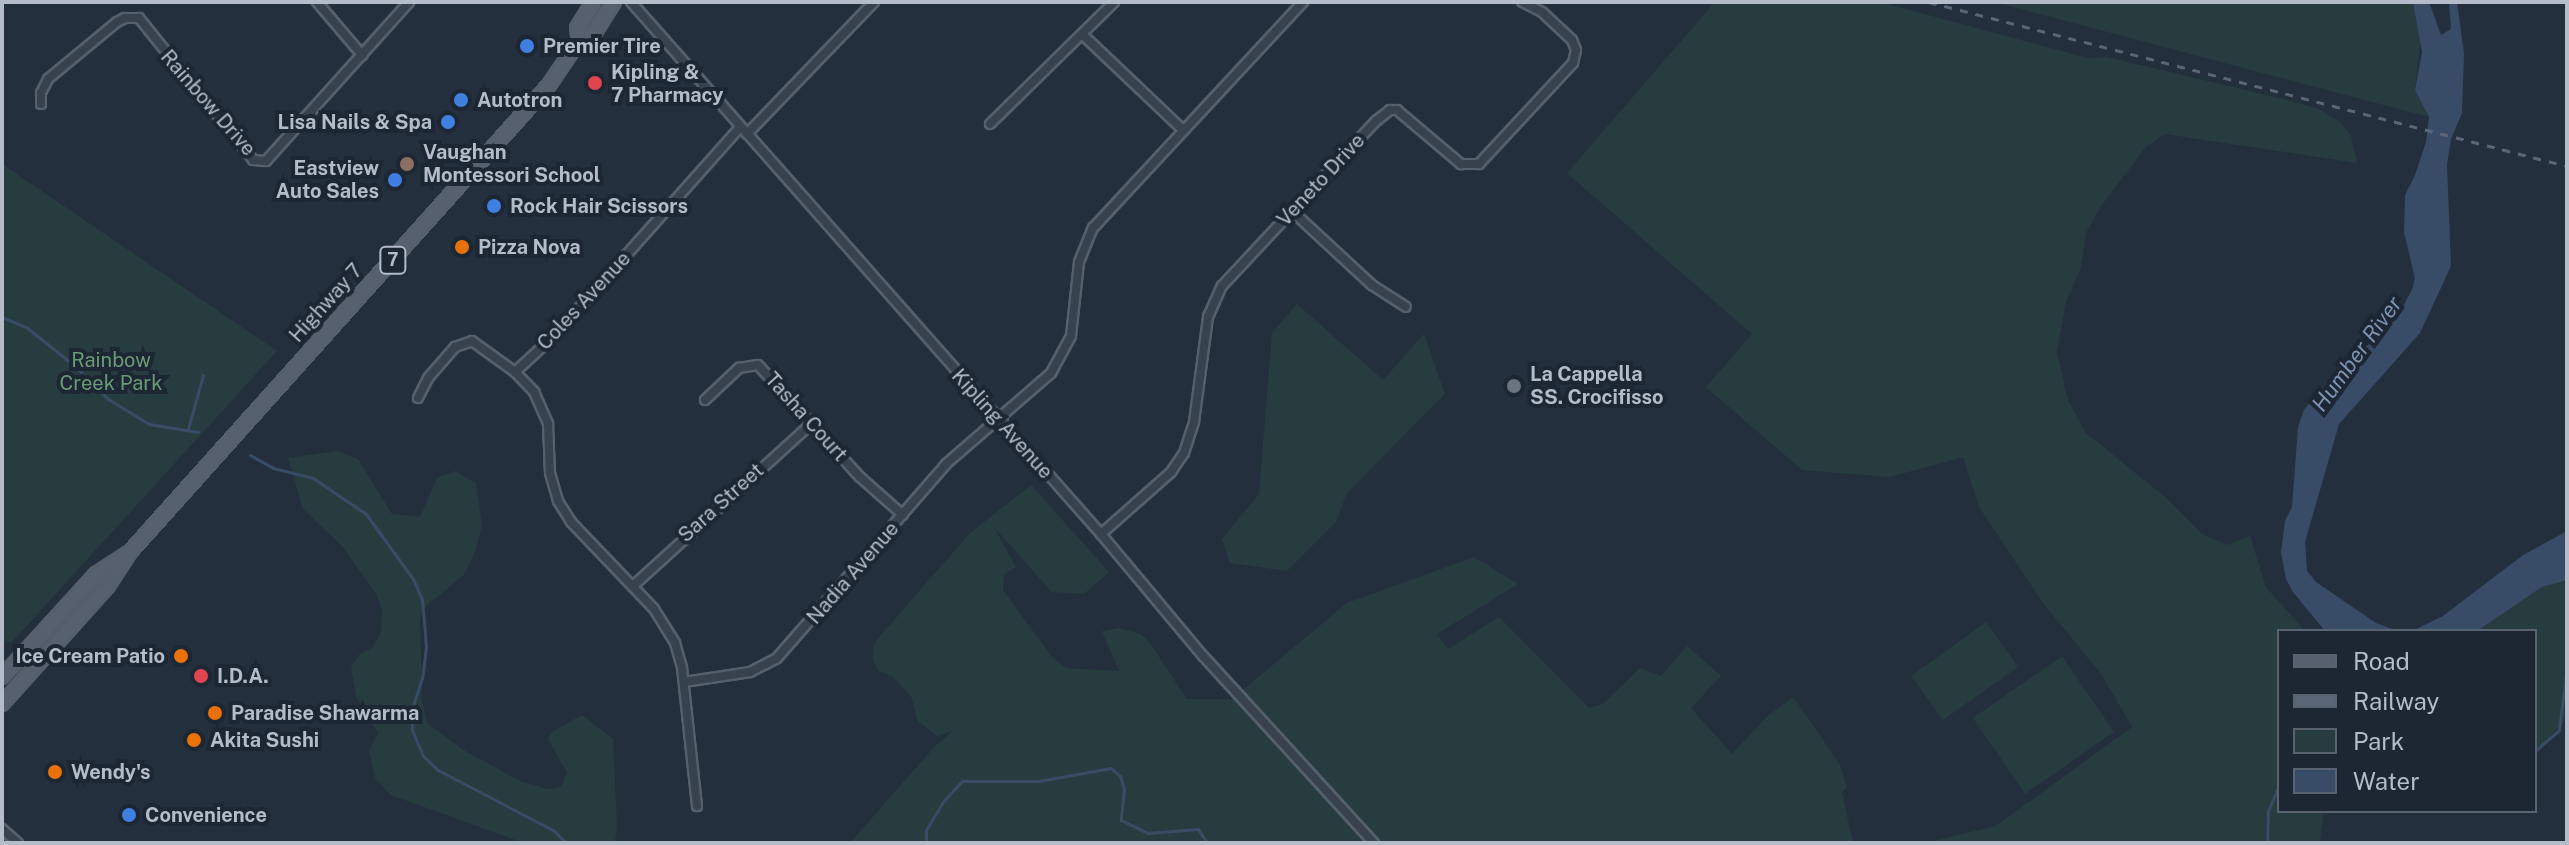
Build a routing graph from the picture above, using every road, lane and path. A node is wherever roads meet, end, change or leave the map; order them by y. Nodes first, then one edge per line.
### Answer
1 (317, 2) edge
2 (409, 2) edge
3 (593, 2) edge
4 (614, 2) edge
5 (631, 2) edge
6 (874, 2) edge
7 (1114, 2) edge
8 (1303, 2) edge
9 (1522, 2) edge
10 (1084, 36) junction
11 (579, 41) junction
12 (362, 55) junction
13 (41, 104) dead end
14 (990, 124) dead end
15 (1183, 130) junction
16 (744, 131) junction
17 (1292, 211) junction
18 (1406, 307) dead end
19 (515, 372) junction
20 (418, 398) dead end
21 (705, 400) dead end
22 (997, 419) junction
23 (812, 423) junction
24 (903, 515) junction
25 (1101, 534) junction
26 (130, 552) junction
27 (633, 586) junction
28 (60, 613) junction
29 (61, 639) junction
30 (2, 677) edge
31 (684, 682) junction
32 (2, 704) edge
33 (697, 806) dead end
34 (2, 829) edge
35 (18, 843) edge
36 (1374, 843) edge

1 - 12 street
2 - 12 street, Rainbow Drive
3 - 11 main road, Highway 7 / 7
4 - 11 main road, Highway 7 / 7
5 - 16 street, Kipling Avenue
6 - 16 street, Coles Avenue
7 - 10 street
8 - 15 street
9 - 17 street, Veneto Drive
10 - 14 street
10 - 15 street
11 - 26 main road, Highway 7 / 7
12 - 13 street, Rainbow Drive
15 - 22 street
16 - 19 street, Coles Avenue
16 - 22 street, Kipling Avenue
17 - 18 street
17 - 25 street, Veneto Drive
19 - 20 street
19 - 27 street
21 - 23 street, Tasha Court
22 - 24 street, Nadia Avenue
22 - 25 street, Kipling Avenue
23 - 24 street, Tasha Court
23 - 27 street, Sara Street
24 - 31 street, Nadia Avenue
25 - 36 street, Kipling Avenue
26 - 28 main road, Highway 7 / 7
26 - 29 main road, Highway 7 / 7
27 - 31 street
28 - 29 main road
28 - 30 main road, Highway 7 / 7
29 - 32 main road, Highway 7 / 7
31 - 33 street
34 - 35 street

